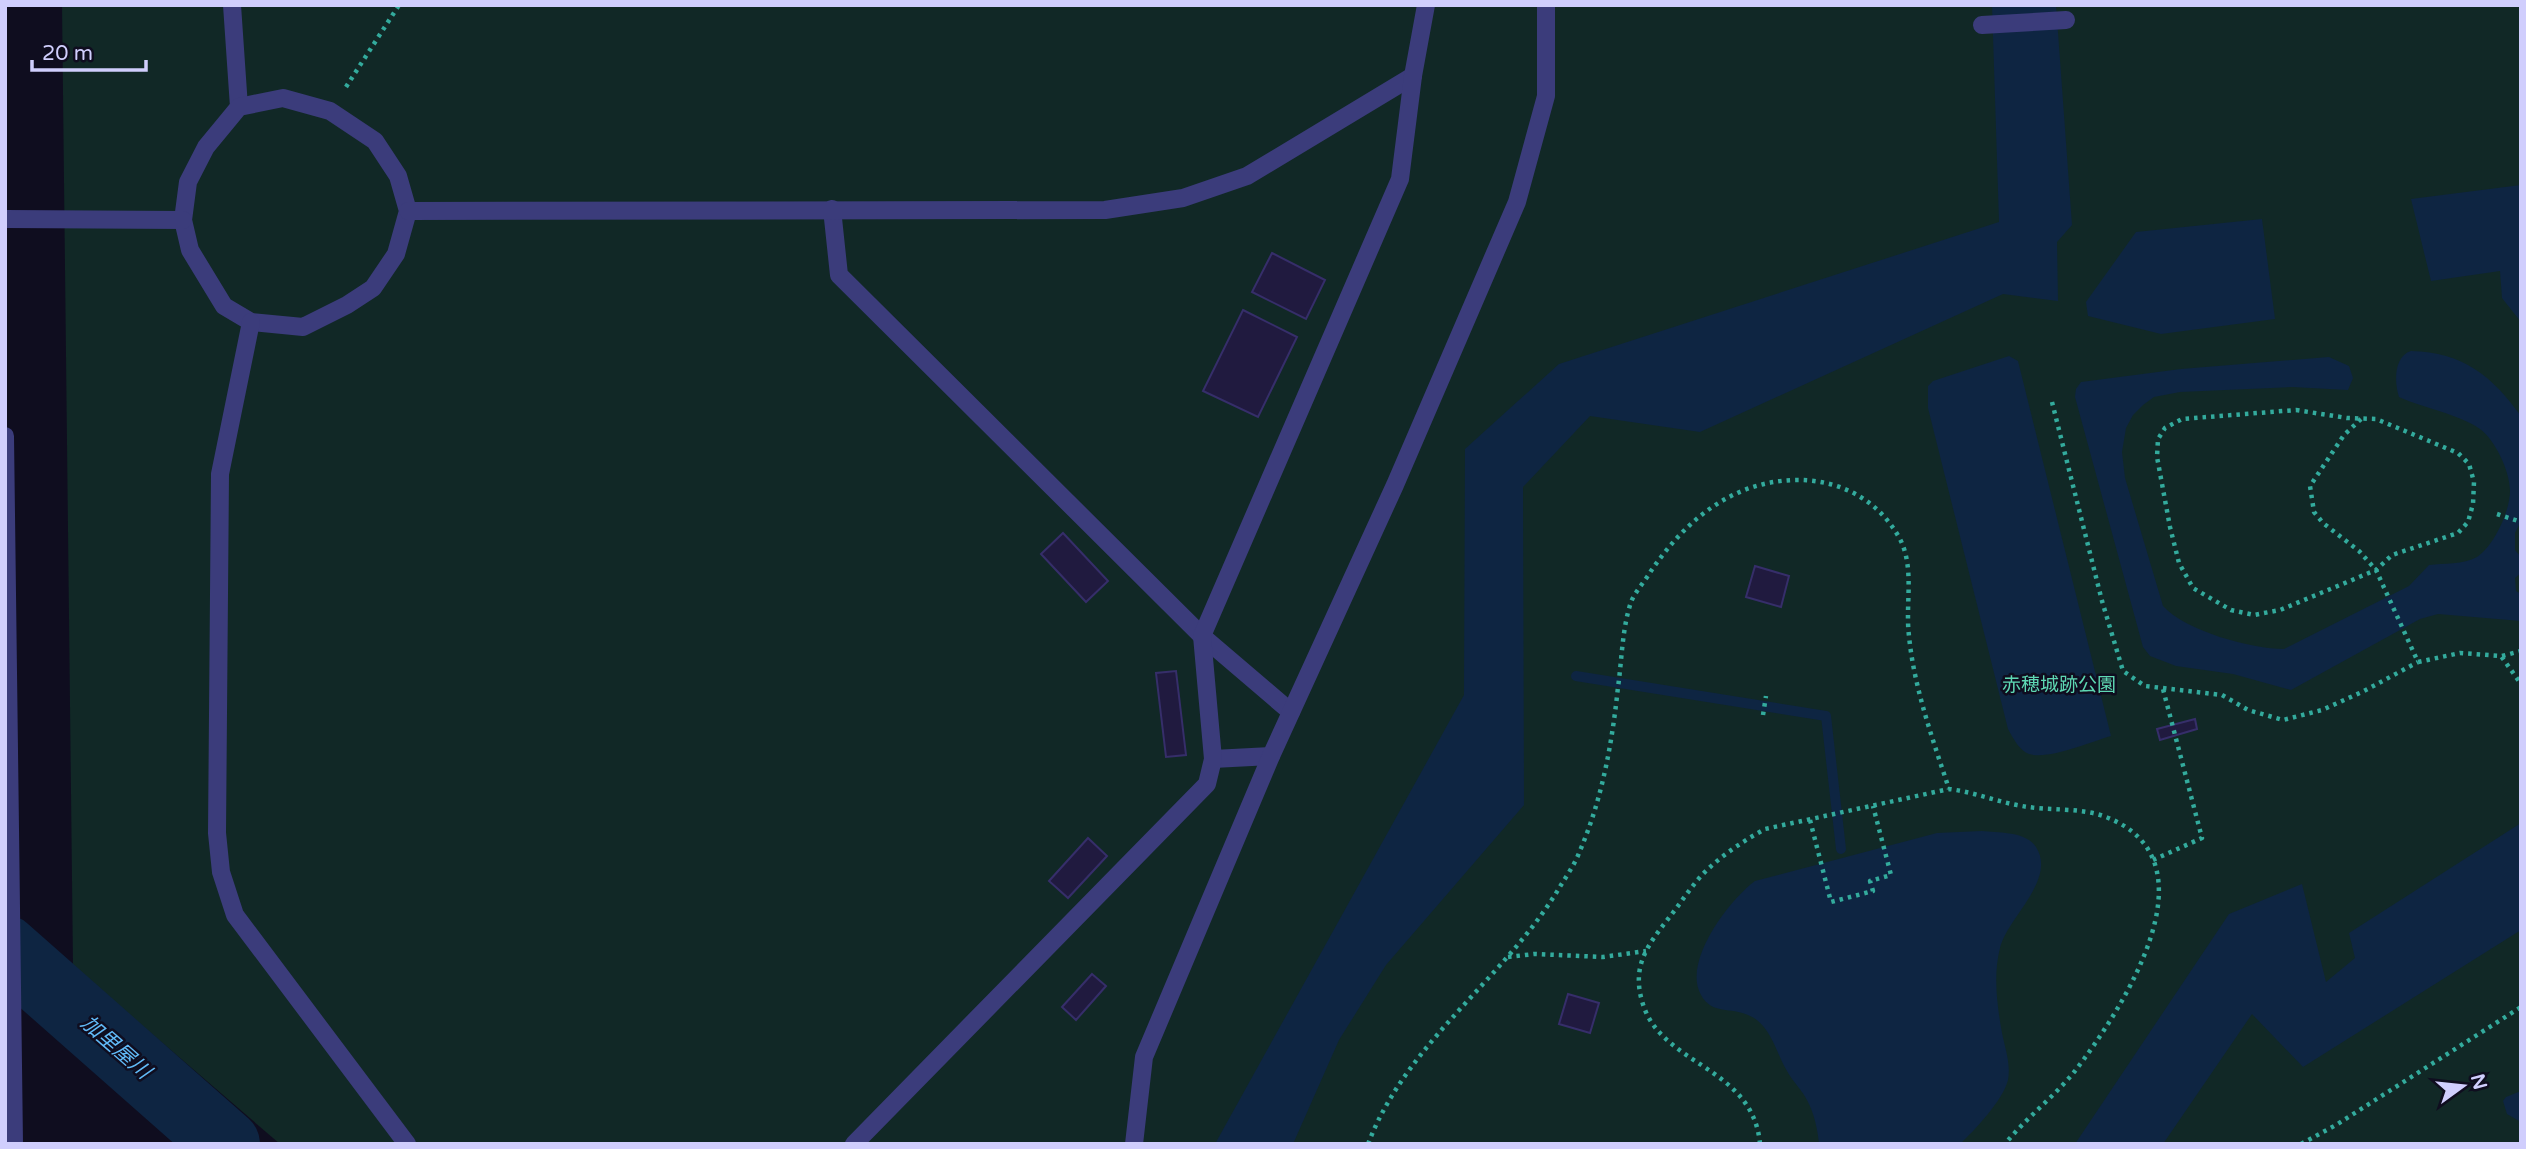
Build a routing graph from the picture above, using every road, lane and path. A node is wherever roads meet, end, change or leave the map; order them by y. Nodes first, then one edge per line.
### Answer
1 (232, 5) edge
2 (399, 5) edge
3 (1426, 5) edge
4 (1546, 5) edge
5 (2066, 20) dead end
6 (1982, 25) dead end
7 (1413, 76) junction
8 (239, 107) junction
9 (330, 111) junction
10 (832, 209) junction
11 (408, 211) junction
12 (5, 219) edge
13 (183, 220) junction
14 (251, 322) junction
15 (2052, 402) dead end
16 (2361, 419) junction
17 (5, 436) edge
18 (2497, 514) dead end
19 (2521, 522) edge
20 (2376, 570) junction
21 (1202, 636) junction
22 (2521, 650) edge
23 (2501, 656) junction
24 (2418, 662) junction
25 (2521, 684) edge
26 (2163, 689) junction
27 (1766, 696) dead end
28 (1291, 712) junction
29 (1763, 715) dead end
30 (1271, 756) junction
31 (1213, 759) junction
32 (1949, 789) junction
33 (1873, 806) junction
34 (1810, 819) junction
35 (2153, 860) junction
36 (9, 866) edge
37 (1646, 951) junction
38 (1507, 957) junction
39 (2521, 1007) edge
40 (10, 1052) edge
41 (14, 1144) edge
42 (407, 1144) edge
43 (853, 1144) edge
44 (1134, 1144) edge
45 (1368, 1144) edge
46 (1760, 1144) edge
47 (2005, 1144) edge
48 (2301, 1144) edge

1 - 8 street
2 - 9 path
3 - 7 street
4 - 28 street
5 - 6 street
7 - 10 street
7 - 21 street
8 - 9 street
8 - 13 street
9 - 11 street
10 - 11 street
10 - 21 street
11 - 14 street
12 - 13 street
13 - 14 street
14 - 42 street
15 - 26 path
16 - 20 path
16 - 20 path
16 - 20 path
17 - 36 street
18 - 19 path
20 - 24 path
21 - 28 street
21 - 31 street
22 - 23 path
23 - 24 path
23 - 25 path
24 - 26 path
26 - 35 path
27 - 29 path
28 - 30 street
30 - 31 street
30 - 44 street
31 - 43 street
32 - 33 path
32 - 35 path
32 - 38 path
33 - 34 path
33 - 34 path
34 - 37 path
35 - 47 path
36 - 40 street
37 - 38 path
37 - 46 path
38 - 45 path
39 - 48 path
40 - 41 street

